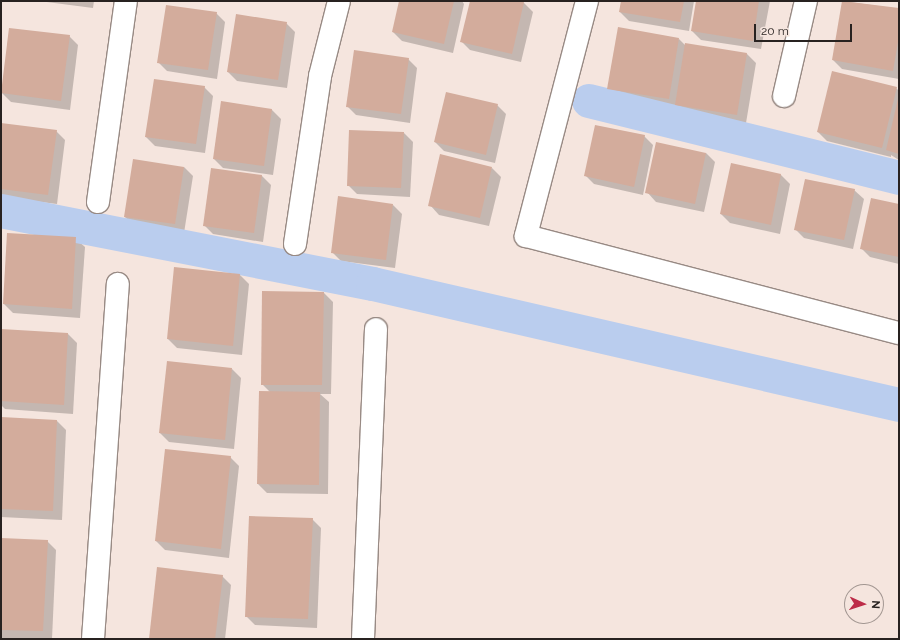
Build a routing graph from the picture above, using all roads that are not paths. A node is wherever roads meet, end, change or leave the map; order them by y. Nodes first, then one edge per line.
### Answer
1 (126, 1) edge
2 (339, 1) edge
3 (587, 1) edge
4 (806, 1) edge
5 (784, 96) dead end
6 (98, 202) dead end
7 (295, 244) dead end
8 (118, 284) dead end
9 (376, 329) dead end
10 (899, 333) edge
11 (93, 639) edge
12 (363, 639) edge

1 - 6 street
2 - 7 street
3 - 10 street
4 - 5 street
8 - 11 street
9 - 12 street

